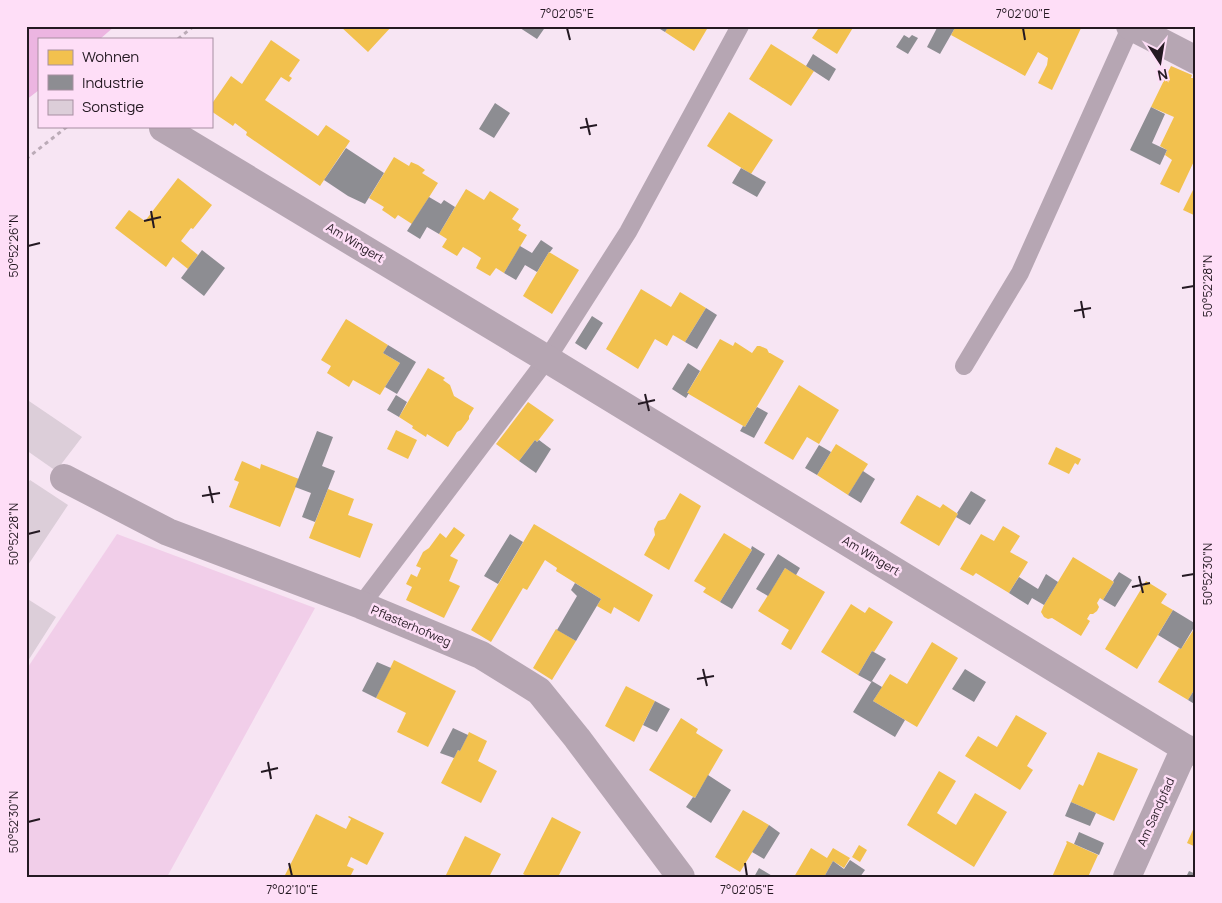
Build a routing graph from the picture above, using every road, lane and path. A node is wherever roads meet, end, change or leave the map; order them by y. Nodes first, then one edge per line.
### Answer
1 (194, 26) edge
2 (740, 26) edge
3 (1130, 26) edge
4 (179, 38) edge
5 (1196, 60) edge
6 (65, 128) edge
7 (163, 128) dead end
8 (26, 159) edge
9 (547, 359) junction
10 (964, 366) dead end
11 (64, 478) dead end
12 (361, 605) junction
13 (1190, 750) edge
14 (681, 877) edge
15 (1127, 877) edge

1 - 4 path
2 - 9 lane
3 - 5 street
3 - 10 lane
6 - 8 path
7 - 9 street, Am Wingert
9 - 12 lane
9 - 13 street, Am Wingert
11 - 12 street, Pflasterhofweg
12 - 14 street, Pflasterhofweg
13 - 15 street, Am Sandpfad

